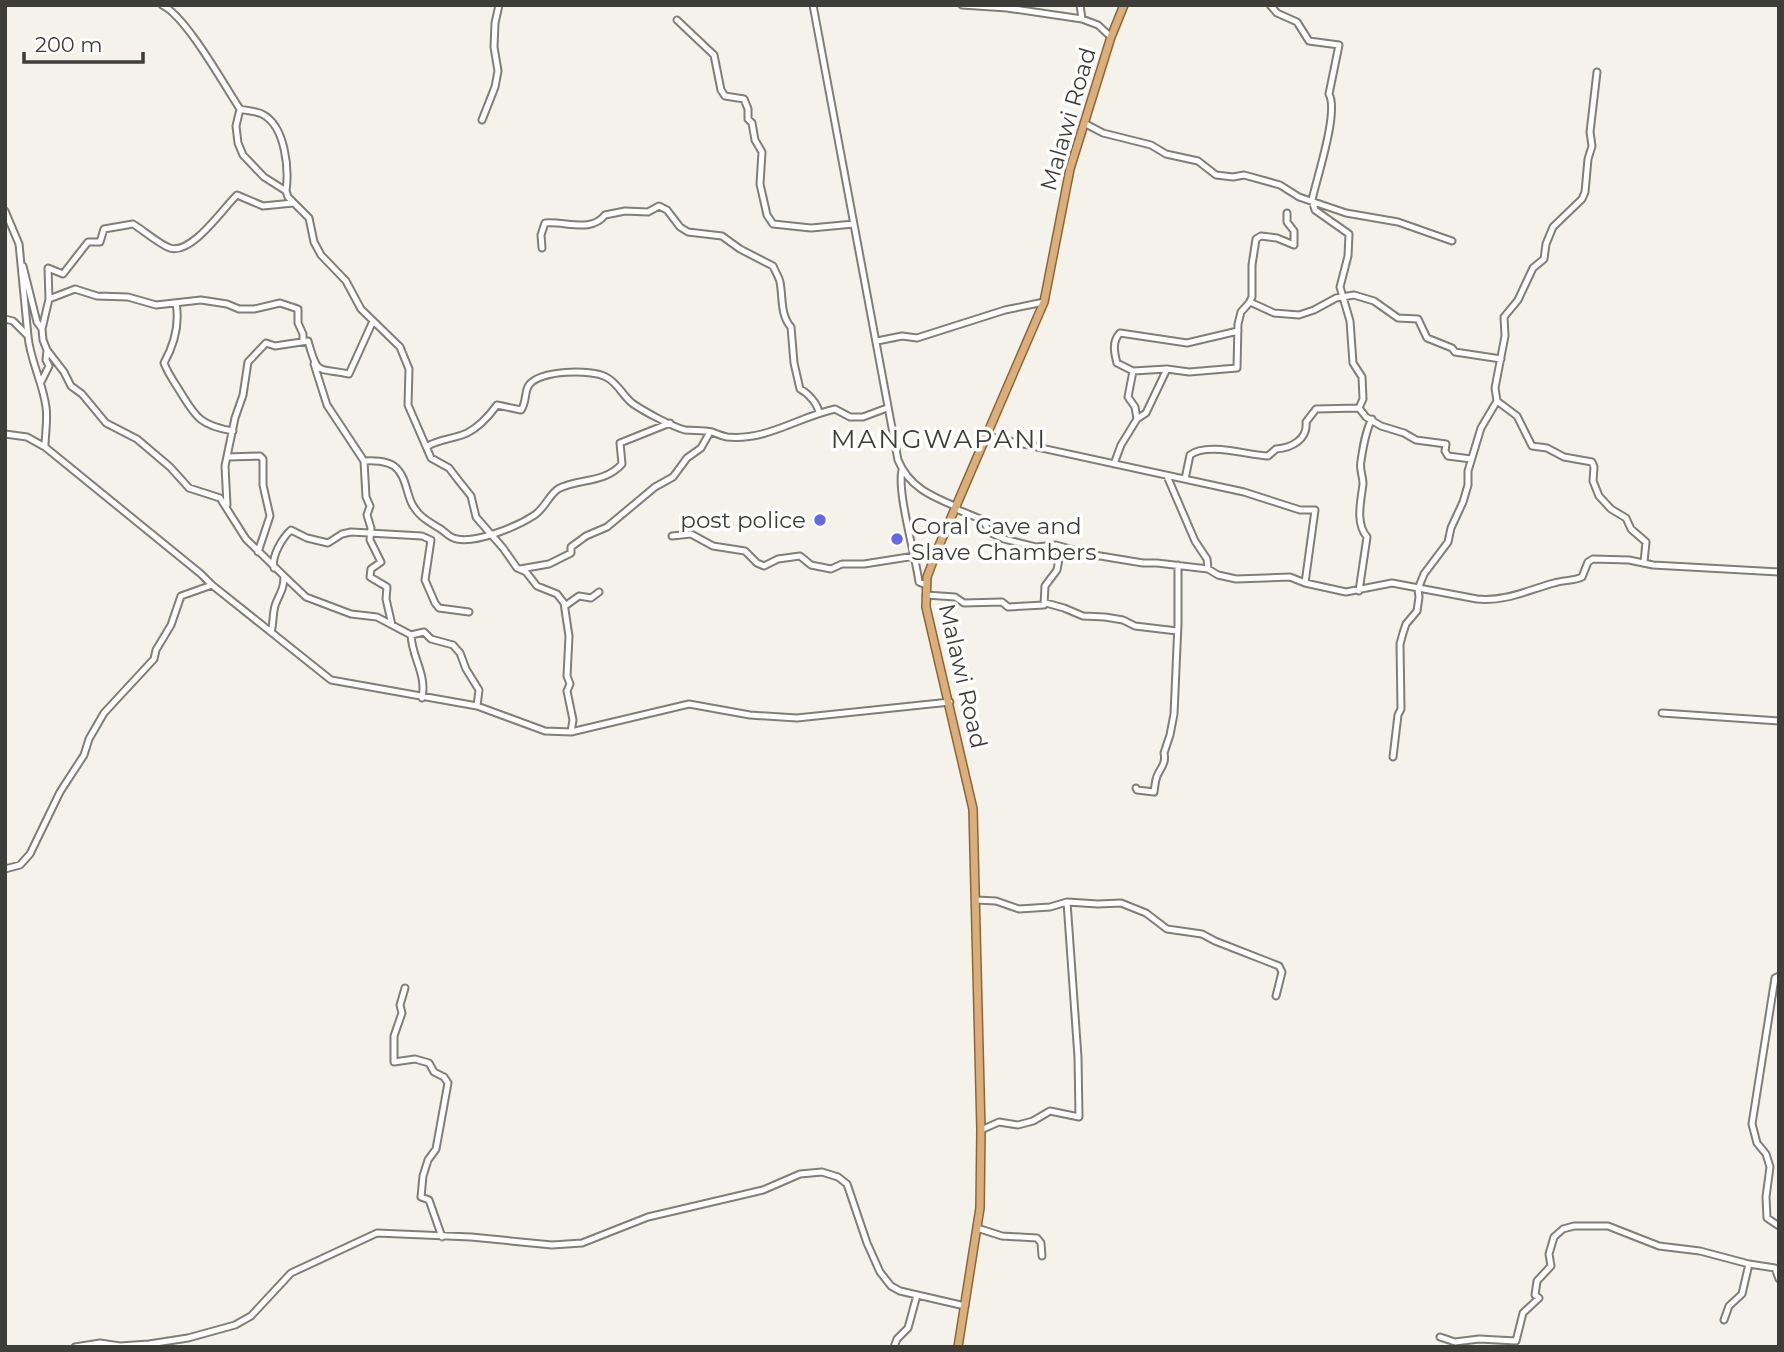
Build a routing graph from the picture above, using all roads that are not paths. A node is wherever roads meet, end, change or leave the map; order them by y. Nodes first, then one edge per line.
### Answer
1 (162, 5) edge
2 (499, 5) edge
3 (813, 5) edge
4 (962, 5) edge
5 (1080, 5) edge
6 (1124, 5) edge
7 (1270, 5) edge
8 (1082, 19) junction
9 (677, 20) dead end
10 (1111, 37) junction
11 (1597, 72) dead end
12 (240, 109) junction
13 (482, 120) dead end
14 (1084, 123) junction
15 (285, 191) junction
16 (1312, 200) junction
17 (293, 203) junction
18 (5, 211) edge
19 (1287, 213) dead end
20 (854, 224) junction
21 (1452, 241) dead end
22 (542, 248) dead end
23 (21, 257) junction
24 (1341, 296) junction
25 (49, 299) junction
26 (1044, 302) junction
27 (1250, 302) junction
28 (176, 303) junction
29 (5, 319) edge
30 (373, 321) junction
31 (43, 329) junction
32 (1238, 331) junction
33 (28, 336) junction
34 (303, 340) junction
35 (877, 341) junction
36 (47, 350) junction
37 (1501, 359) junction
38 (314, 364) junction
39 (49, 366) junction
40 (61, 368) junction
41 (1167, 369) junction
42 (1133, 371) junction
43 (41, 382) junction
44 (1497, 401) junction
45 (887, 408) junction
46 (1359, 408) junction
47 (819, 413) junction
48 (1138, 419) junction
49 (1372, 419) junction
50 (670, 423) junction
51 (233, 431) junction
52 (710, 432) junction
53 (5, 434) edge
54 (988, 434) junction
55 (428, 446) junction
56 (45, 447) junction
57 (228, 457) junction
58 (1471, 459) junction
59 (364, 461) junction
60 (1114, 464) junction
61 (902, 470) junction
62 (1167, 476) junction
63 (1185, 479) junction
64 (956, 508) junction
65 (227, 509) junction
66 (370, 533) junction
67 (491, 535) junction
68 (672, 536) dead end
69 (1061, 548) junction
70 (258, 552) junction
71 (915, 556) junction
72 (1644, 562) junction
73 (1178, 565) junction
74 (274, 568) junction
75 (520, 569) junction
76 (1208, 569) junction
77 (1779, 572) edge
78 (284, 576) junction
79 (1305, 583) junction
80 (212, 585) junction
81 (926, 585) junction
82 (1418, 589) junction
83 (1359, 591) junction
84 (599, 592) dead end
85 (925, 595) junction
86 (1046, 603) junction
87 (565, 606) junction
88 (469, 612) dead end
89 (391, 625) junction
90 (1177, 631) junction
91 (271, 632) junction
92 (411, 635) junction
93 (422, 698) junction
94 (950, 702) junction
95 (477, 706) junction
96 (1662, 713) dead end
97 (1779, 722) edge
98 (571, 732) junction
99 (1393, 757) dead end
100 (1136, 788) dead end
101 (5, 869) edge
102 (976, 900) junction
103 (1067, 902) junction
104 (1779, 976) edge
105 (405, 988) dead end
106 (1276, 996) dead end
107 (981, 1130) junction
108 (1779, 1226) edge
109 (977, 1228) junction
110 (442, 1237) junction
111 (1042, 1256) dead end
112 (1749, 1264) junction
113 (1779, 1279) edge
114 (917, 1295) junction
115 (965, 1306) junction
116 (1724, 1320) dead end
117 (1440, 1337) dead end
118 (75, 1347) edge
119 (894, 1347) edge
120 (958, 1347) edge

1 - 12 street
2 - 13 street
3 - 20 street
4 - 8 street
5 - 8 street
6 - 10 main road, Malawi Road
7 - 16 street
8 - 10 street
9 - 20 street
10 - 14 main road, Malawi Road
11 - 37 street
12 - 15 street
12 - 15 street
14 - 16 street
14 - 26 main road, Malawi Road
15 - 17 street
16 - 21 street
16 - 24 street
17 - 25 street
17 - 30 street
18 - 23 street
19 - 27 street
20 - 35 street
22 - 47 street
23 - 31 street
23 - 33 street
24 - 27 street
24 - 37 street
24 - 46 street
25 - 28 street
25 - 31 street
26 - 35 street
26 - 54 main road, Malawi Road
27 - 32 street
28 - 34 street
28 - 51 street
29 - 33 street
30 - 38 street
30 - 55 street
31 - 36 street
32 - 41 street
32 - 42 street
33 - 43 street
34 - 38 street
34 - 51 street
35 - 45 street
36 - 39 street
36 - 40 street
37 - 44 street
38 - 59 street
39 - 40 street
39 - 43 street
40 - 65 street
41 - 42 street
41 - 48 street
42 - 48 street
43 - 56 street
44 - 58 street
44 - 72 street
45 - 47 street
45 - 61 street
46 - 49 street
46 - 63 street
47 - 52 street
48 - 60 street
49 - 58 street
49 - 83 street
50 - 52 street
50 - 55 street
50 - 67 street
51 - 57 street
52 - 75 street
53 - 56 street
54 - 60 street
54 - 64 main road, Malawi Road
55 - 67 street
56 - 80 street
57 - 65 street
57 - 70 street
58 - 82 street
59 - 66 street
59 - 67 street
60 - 62 street
61 - 64 street
61 - 71 street
62 - 63 street
62 - 76 street
63 - 79 street
64 - 69 street
64 - 81 main road, Malawi Road
65 - 70 street
66 - 74 street
66 - 88 street
66 - 89 street
67 - 75 street
68 - 71 street
69 - 73 street
69 - 86 street
70 - 74 street
71 - 81 street
72 - 77 street
72 - 82 street
73 - 76 street
73 - 90 street
74 - 78 street
75 - 87 street
76 - 79 street
78 - 89 street
78 - 91 street
79 - 83 street
80 - 91 street
80 - 101 street
81 - 85 main road, Malawi Road
82 - 83 street
82 - 99 street
84 - 87 street
85 - 86 street
85 - 94 main road, Malawi Road
86 - 90 street
87 - 98 street
89 - 92 street
90 - 100 street
91 - 93 street
92 - 93 street
92 - 95 street
93 - 95 street
94 - 98 street
94 - 102 main road, Malawi Road
95 - 98 street
96 - 97 street
102 - 103 street
102 - 107 main road, Malawi Road
103 - 106 street
103 - 107 street
104 - 108 street
105 - 110 street
107 - 109 main road, Malawi Road
109 - 111 street
109 - 115 main road, Malawi Road
110 - 114 street
110 - 118 street
112 - 113 street
112 - 116 street
112 - 117 street
114 - 115 street
114 - 119 street
115 - 120 main road, Malawi Road

